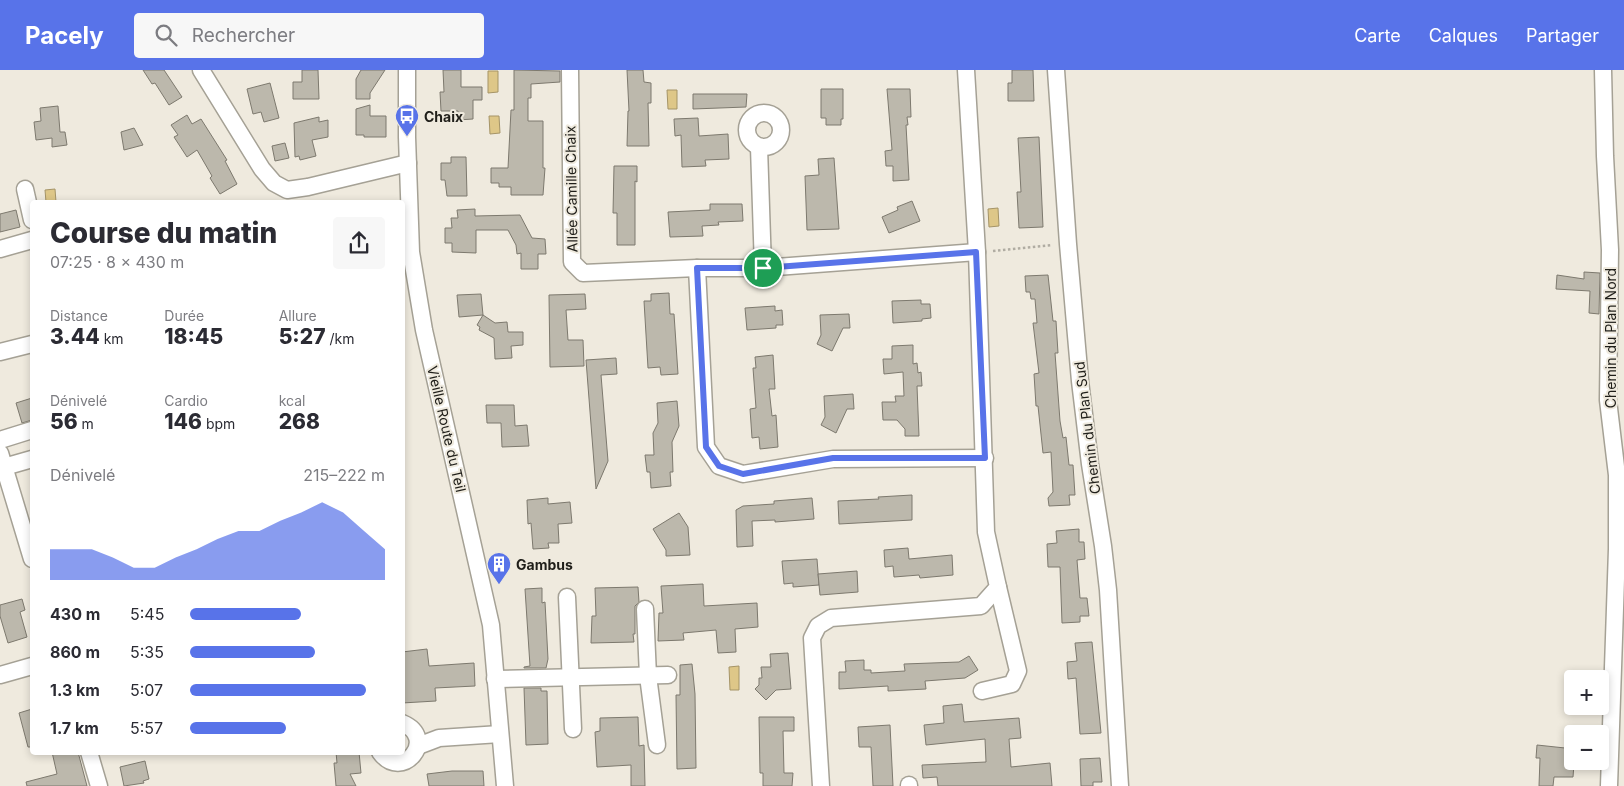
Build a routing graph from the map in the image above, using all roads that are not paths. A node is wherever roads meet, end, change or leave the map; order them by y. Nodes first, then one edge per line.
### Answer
1 (201, 70) edge
2 (407, 70) edge
3 (570, 70) edge
4 (966, 70) edge
5 (1056, 70) edge
6 (1603, 70) edge
7 (759, 147) dead end
8 (408, 163) junction
9 (25, 189) dead end
10 (30, 211) edge
11 (30, 241) edge
12 (0, 249) edge
13 (976, 252) junction
14 (697, 268) junction
15 (763, 268) junction
16 (30, 344) edge
17 (0, 352) edge
18 (30, 431) edge
19 (0, 440) edge
20 (985, 458) junction
21 (30, 459) edge
22 (2, 460) edge
23 (28, 528) edge
24 (30, 544) edge
25 (998, 587) junction
26 (567, 597) dead end
27 (645, 609) dead end
28 (30, 667) edge
29 (0, 675) edge
30 (668, 675) dead end
31 (648, 676) junction
32 (571, 678) junction
33 (495, 679) junction
34 (982, 691) dead end
35 (405, 724) edge
36 (573, 729) dead end
37 (500, 734) junction
38 (657, 745) dead end
39 (418, 746) junction
40 (90, 755) edge
41 (382, 755) edge
42 (98, 786) edge
43 (505, 786) edge
44 (821, 786) edge
45 (1120, 786) edge
46 (1609, 786) edge

1 - 8 street
2 - 8 street, Vieille Route du Teil
3 - 14 street, Allée Camille Chaix
4 - 13 street
5 - 45 street, Chemin du Plan Sud
6 - 46 street, Chemin du Plan Nord
7 - 15 street
8 - 33 street, Vieille Route du Teil
9 - 10 street
11 - 12 street
13 - 15 street, Allée Camille Chaix
13 - 20 street
14 - 15 street, Allée Camille Chaix
14 - 20 street
16 - 17 street
18 - 19 street
20 - 25 street
21 - 22 street
22 - 23 street
23 - 24 street
25 - 34 street
25 - 44 street
26 - 32 street
27 - 31 street
28 - 29 street
30 - 31 street
31 - 32 street
31 - 38 street
32 - 33 street
32 - 36 street
33 - 37 street, Vieille Route du Teil
35 - 39 street
37 - 39 street
37 - 43 street, Vieille Route du Teil
39 - 41 street
40 - 42 street

